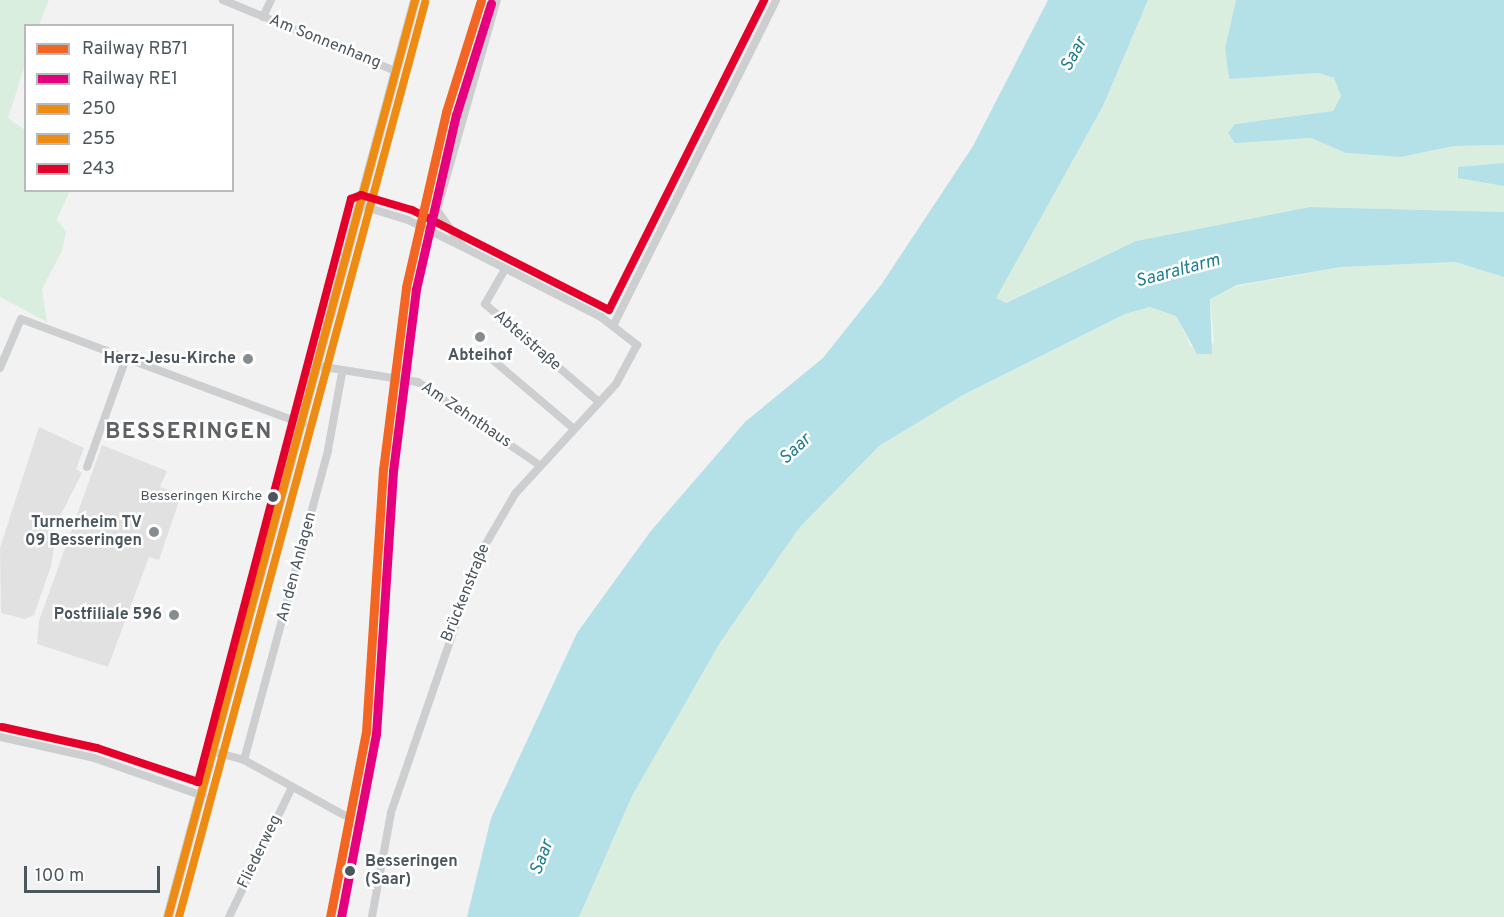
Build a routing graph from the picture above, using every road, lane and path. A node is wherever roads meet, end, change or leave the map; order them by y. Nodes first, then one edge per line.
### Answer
1 (223, 0) edge
2 (271, 0) edge
3 (415, 0) edge
4 (497, 0) edge
5 (776, 0) edge
6 (263, 17) junction
7 (395, 71) junction
8 (360, 205) junction
9 (463, 248) junction
10 (504, 271) junction
11 (614, 324) junction
12 (126, 358) junction
13 (494, 361) dead end
14 (318, 366) junction
15 (0, 368) edge
16 (342, 373) junction
17 (599, 402) junction
18 (303, 424) junction
19 (573, 428) junction
20 (539, 465) junction
21 (87, 467) dead end
22 (0, 737) edge
23 (215, 752) junction
24 (244, 760) junction
25 (292, 787) junction
26 (205, 796) junction
27 (344, 815) dead end
28 (168, 917) edge
29 (229, 917) edge
30 (372, 917) edge

1 - 6 street, Am Sonnenhang
2 - 6 street
3 - 7 street
4 - 9 street
5 - 11 street
6 - 7 street, Am Sonnenhang
7 - 8 street
8 - 9 street
8 - 14 street
9 - 10 street
10 - 11 street
10 - 17 street, Abteistraße
11 - 17 street, Brückenstraße
12 - 15 street
12 - 18 street
12 - 21 street
13 - 19 street
14 - 16 street, Am Zehnthaus
14 - 18 street
16 - 20 street, Am Zehnthaus
16 - 24 street, An den Anlagen
17 - 19 street, Brückenstraße
18 - 23 street
19 - 20 street, Brückenstraße
20 - 30 street, Brückenstraße
22 - 26 street
23 - 24 street
23 - 26 street
24 - 25 street
25 - 27 street
25 - 29 street, Fliederweg
26 - 28 street

